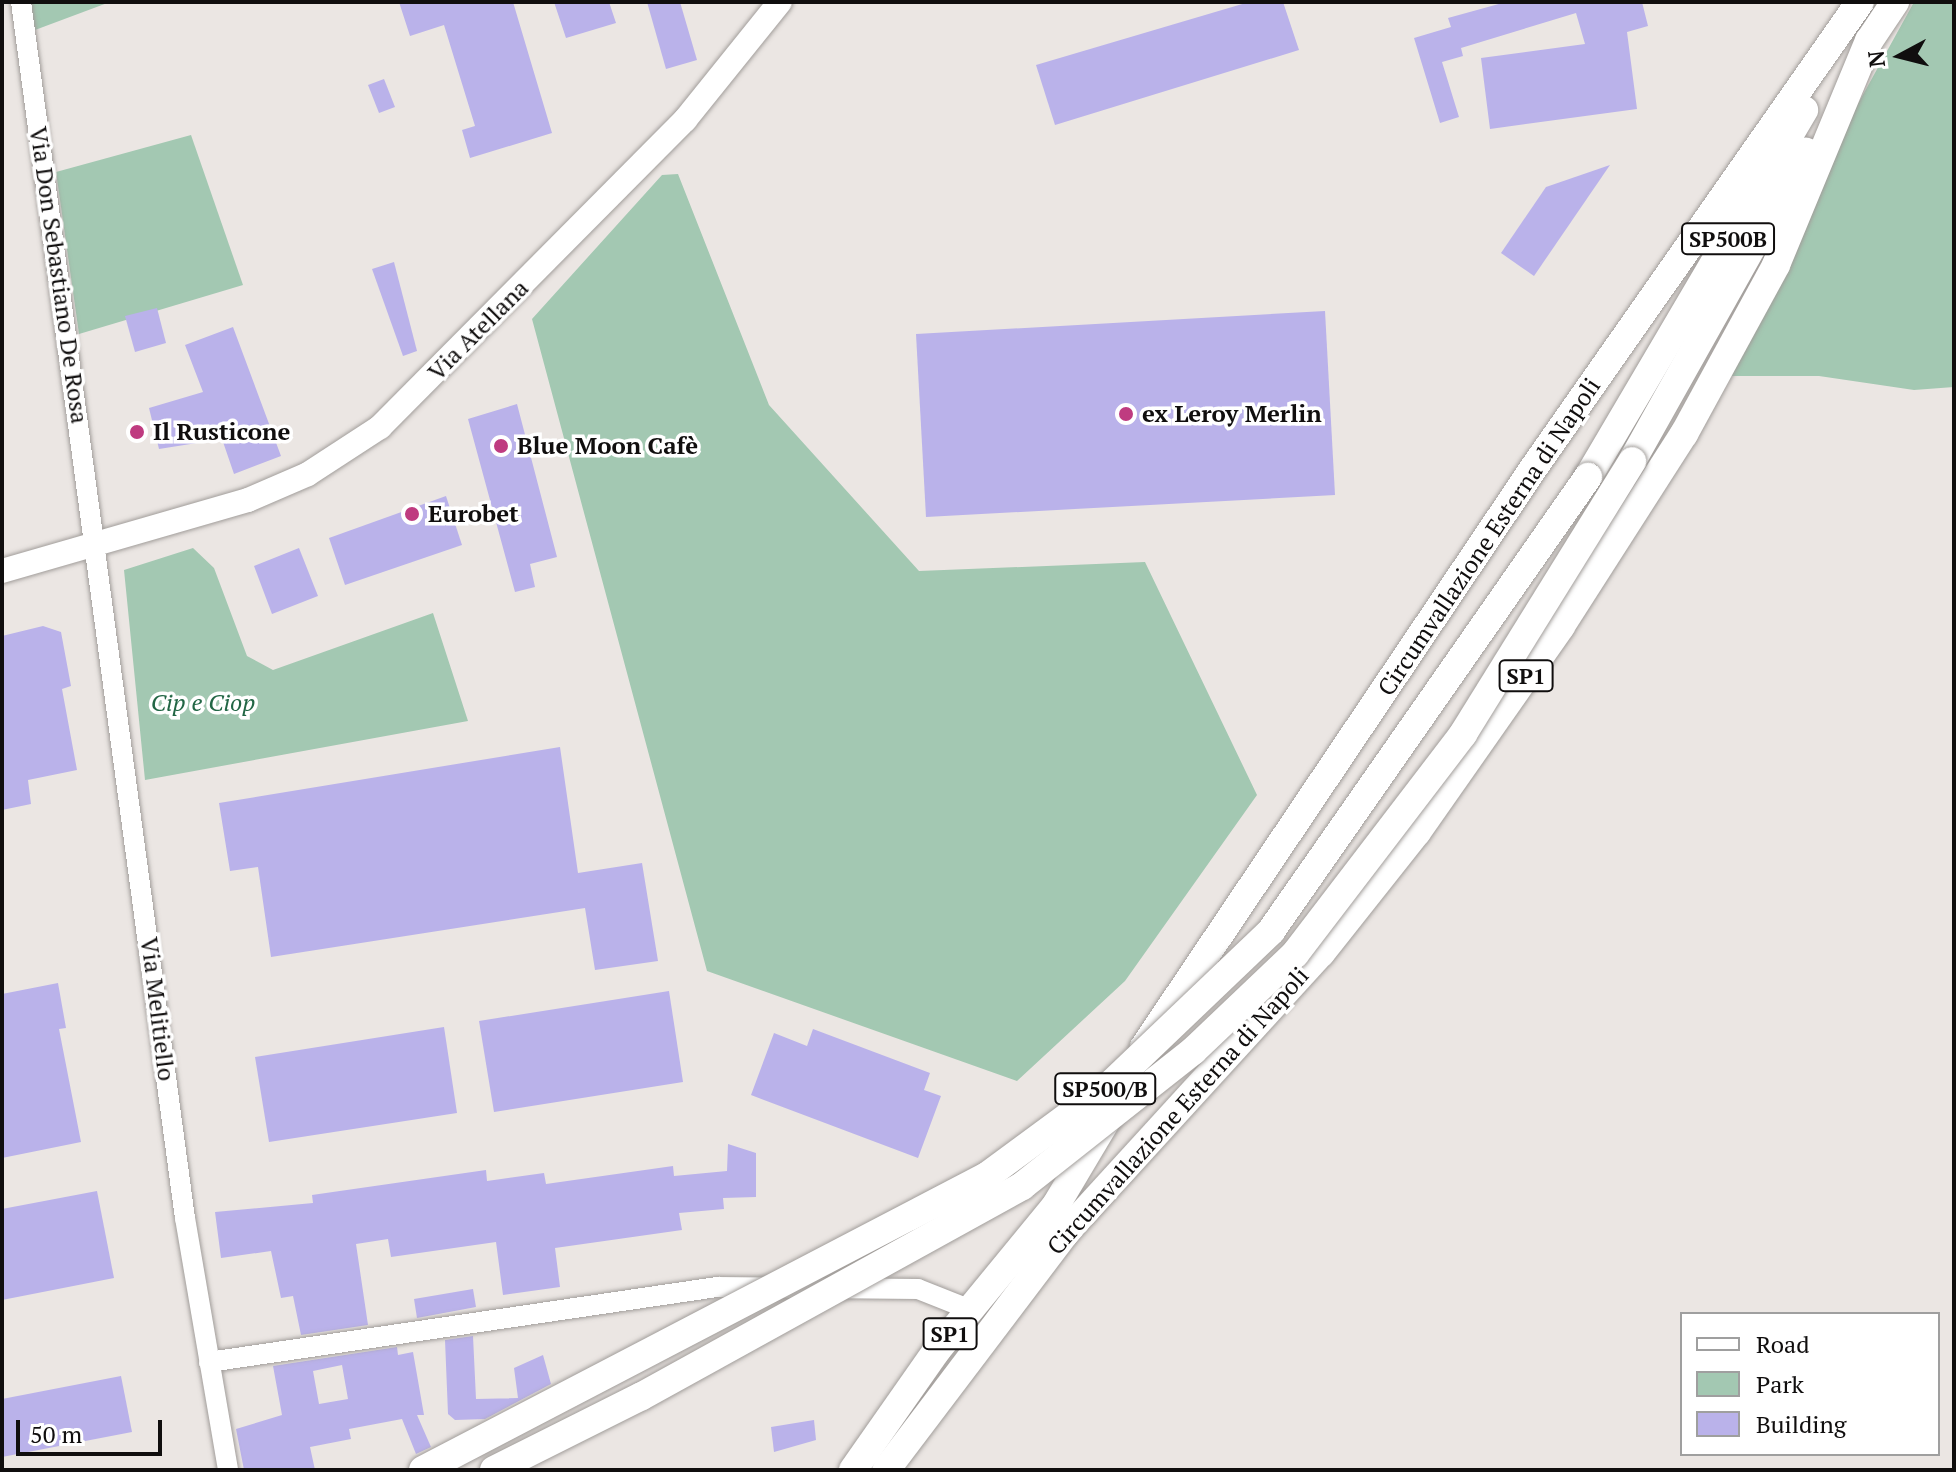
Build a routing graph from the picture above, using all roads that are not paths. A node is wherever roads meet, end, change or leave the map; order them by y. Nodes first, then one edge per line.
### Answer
1 (21, 2) edge
2 (780, 2) edge
3 (1860, 2) edge
4 (1867, 2) edge
5 (1895, 2) edge
6 (1869, 41) junction
7 (1632, 461) joint
8 (1588, 477) joint
9 (98, 547) junction
10 (2, 571) edge
11 (971, 1310) junction
12 (209, 1362) junction
13 (228, 1470) edge
14 (423, 1470) edge
15 (494, 1470) edge
16 (853, 1470) edge
17 (886, 1470) edge

1 - 9 street, Via Don Sebastiano De Rosa
2 - 9 main road, Via Atellana
3 - 11 highway, Circumvallazione Esterna di Napoli / SP1
4 - 8 highway, SP500B
5 - 6 highway, Circumvallazione Esterna di Napoli / SP1
6 - 7 highway, SP500B
6 - 17 highway, Circumvallazione Esterna di Napoli / SP1
7 - 15 highway, SP500/B, bridge
8 - 14 highway, SP500/B, bridge
9 - 10 main road, Via Atellana
9 - 12 street, Via Melitiello
11 - 12 street
11 - 16 highway, Circumvallazione Esterna di Napoli / SP1
12 - 13 street, Via Melitiello

